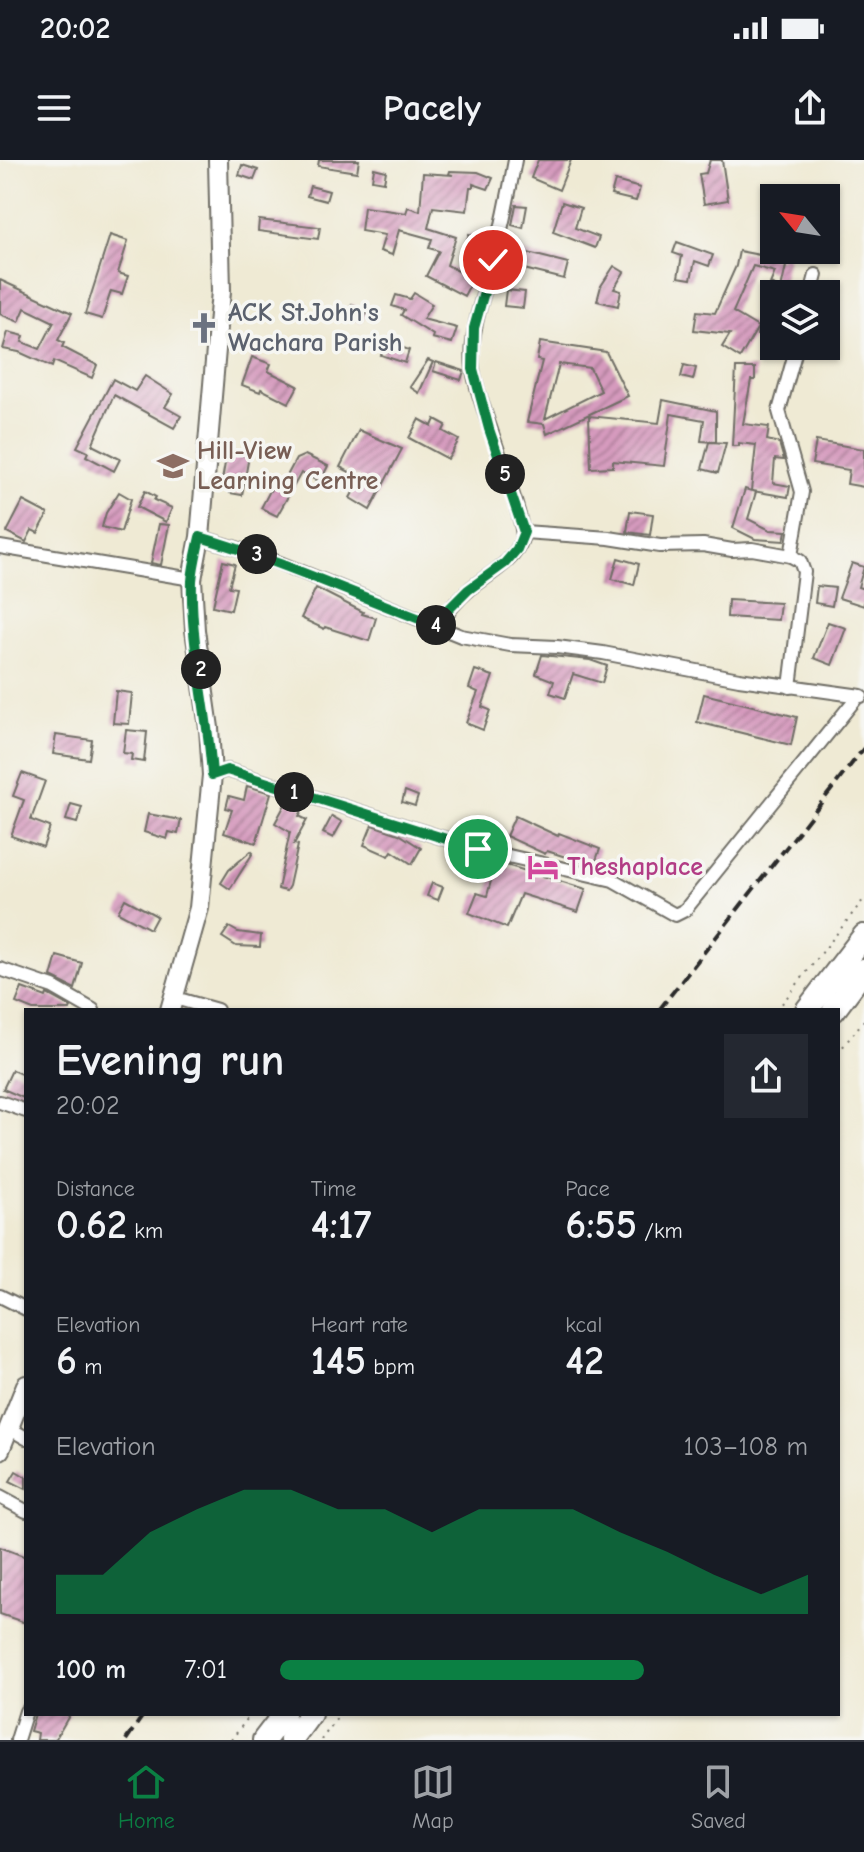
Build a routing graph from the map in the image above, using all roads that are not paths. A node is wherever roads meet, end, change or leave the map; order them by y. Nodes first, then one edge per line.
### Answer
1 (218, 160) edge
2 (515, 160) edge
3 (816, 275) dead end
4 (815, 280) edge
5 (793, 360) edge
6 (524, 532) junction
7 (200, 537) junction
8 (0, 547) edge
9 (791, 556) junction
10 (192, 579) junction
11 (438, 626) junction
12 (790, 687) junction
13 (861, 696) edge
14 (212, 775) junction
15 (864, 936) edge
16 (0, 969) edge
17 (864, 970) edge
18 (172, 1004) edge
19 (90, 1008) edge
20 (202, 1008) edge
21 (809, 1008) edge
22 (836, 1008) edge
23 (0, 1102) edge
24 (24, 1110) edge
25 (0, 1296) edge
26 (24, 1308) edge
27 (24, 1390) edge
28 (9, 1428) junction
29 (24, 1437) edge
30 (0, 1450) edge
31 (0, 1497) edge
32 (24, 1510) edge
33 (24, 1716) edge
34 (282, 1716) edge
35 (309, 1716) edge
36 (17, 1740) edge
37 (264, 1740) edge
38 (291, 1740) edge

1 - 7 main road
2 - 6 street
3 - 4 street
5 - 9 street
6 - 9 street
6 - 11 street
7 - 10 main road
7 - 11 street
8 - 10 street
9 - 12 street
10 - 14 main road
11 - 12 street
12 - 13 street
13 - 14 street
14 - 18 main road
15 - 21 highway
16 - 19 street
17 - 22 highway
18 - 20 street
23 - 24 street
25 - 26 street
27 - 28 main road
28 - 29 street
28 - 30 main road
31 - 32 street
33 - 36 street
34 - 37 highway
35 - 38 highway

